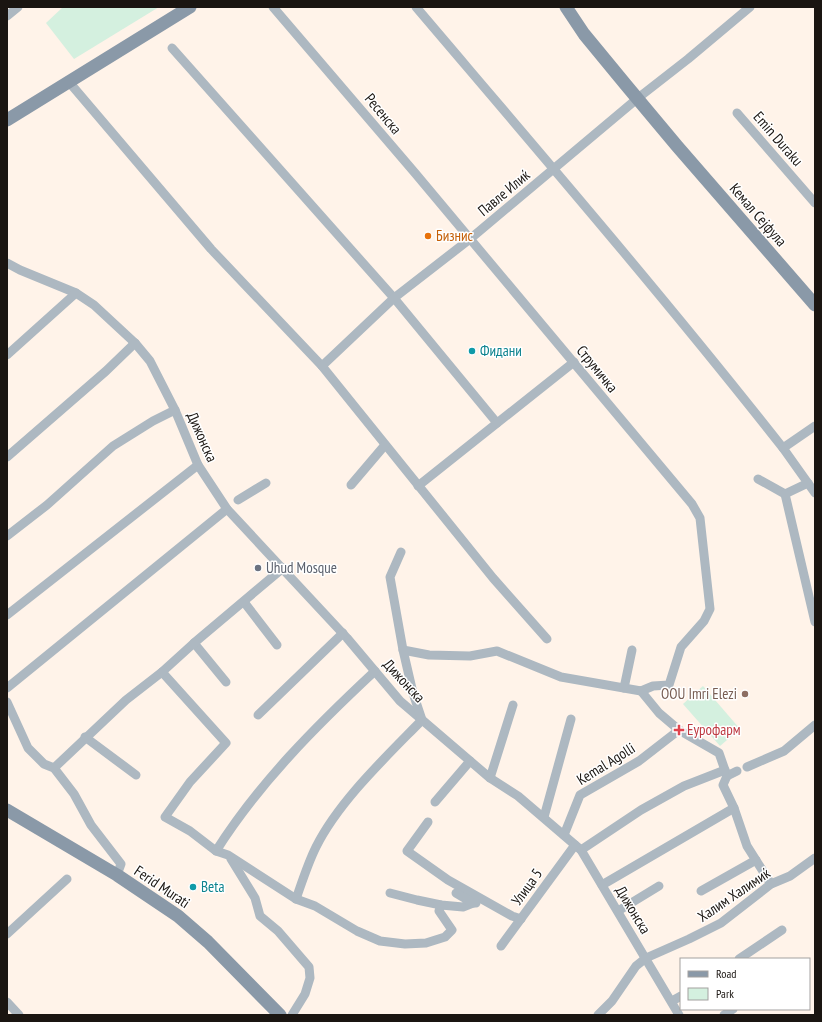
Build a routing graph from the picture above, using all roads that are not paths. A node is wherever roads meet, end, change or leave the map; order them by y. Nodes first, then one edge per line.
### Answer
1 (18, 7) edge
2 (190, 7) edge
3 (273, 7) edge
4 (416, 7) edge
5 (566, 7) edge
6 (750, 7) edge
7 (7, 16) edge
8 (172, 48) dead end
9 (69, 82) junction
10 (638, 98) junction
11 (737, 113) dead end
12 (7, 120) edge
13 (555, 169) junction
14 (814, 201) edge
15 (470, 239) junction
16 (9, 268) edge
17 (76, 293) junction
18 (394, 298) junction
19 (815, 305) edge
20 (135, 343) junction
21 (7, 355) edge
22 (574, 362) junction
23 (322, 366) junction
24 (175, 410) junction
25 (497, 423) junction
26 (815, 426) edge
27 (386, 444) junction
28 (783, 448) junction
29 (7, 456) edge
30 (198, 465) junction
31 (758, 479) dead end
32 (266, 483) dead end
33 (808, 483) junction
34 (350, 485) dead end
35 (418, 486) junction
36 (815, 493) edge
37 (785, 494) junction
38 (238, 500) dead end
39 (227, 509) junction
40 (7, 536) edge
41 (401, 552) dead end
42 (284, 568) junction
43 (244, 602) junction
44 (7, 615) edge
45 (815, 622) edge
46 (343, 633) junction
47 (547, 639) dead end
48 (194, 643) junction
49 (277, 645) dead end
50 (403, 650) junction
51 (632, 650) dead end
52 (375, 671) junction
53 (162, 672) junction
54 (226, 682) dead end
55 (7, 688) edge
56 (624, 688) junction
57 (640, 691) junction
58 (7, 702) edge
59 (513, 705) dead end
60 (258, 714) dead end
61 (571, 719) dead end
62 (422, 720) junction
63 (815, 725) edge
64 (679, 730) junction
65 (85, 738) junction
66 (470, 760) junction
67 (747, 767) dead end
68 (54, 768) junction
69 (737, 771) dead end
70 (726, 773) junction
71 (136, 775) dead end
72 (490, 778) junction
73 (435, 802) dead end
74 (734, 808) junction
75 (7, 810) edge
76 (544, 817) junction
77 (428, 822) dead end
78 (564, 835) junction
79 (578, 848) junction
80 (216, 850) junction
81 (228, 855) junction
82 (815, 858) edge
83 (756, 860) junction
84 (117, 875) junction
85 (67, 879) dead end
86 (771, 884) junction
87 (602, 885) junction
88 (659, 886) dead end
89 (701, 891) dead end
90 (390, 893) dead end
91 (456, 894) dead end
92 (296, 899) junction
93 (473, 903) junction
94 (441, 905) junction
95 (491, 905) junction
96 (618, 911) junction
97 (521, 919) junction
98 (782, 930) dead end
99 (7, 934) edge
100 (501, 946) dead end
101 (646, 958) junction
102 (740, 958) edge
103 (680, 997) edge
104 (672, 1001) junction
105 (7, 1002) edge
106 (274, 1013) edge
107 (19, 1015) edge
108 (292, 1015) edge
109 (598, 1015) edge
110 (679, 1015) edge

1 - 7 street
2 - 9 street
3 - 15 street, Ресенска
4 - 13 street
5 - 10 street
6 - 10 street, Павле Илиќ
8 - 18 street
9 - 12 street
9 - 23 street
10 - 13 street, Павле Илиќ
10 - 19 street, Кемал Сејфула
11 - 14 street, Emin Duraku
13 - 15 street, Павле Илиќ
13 - 28 street
15 - 18 street, Павле Илиќ
15 - 22 street, Струмичка
16 - 17 street, Дижонска
17 - 20 street, Дижонска
17 - 21 street
18 - 23 street, Павле Илиќ
18 - 25 street
20 - 24 street, Дижонска
20 - 29 street
22 - 25 street
22 - 57 street, Струмичка
23 - 27 street
24 - 30 street, Дижонска
24 - 40 street
25 - 35 street
26 - 28 street
27 - 34 street
27 - 35 street
28 - 33 street
30 - 39 street, Дижонска
30 - 44 street
31 - 37 street
32 - 38 street
33 - 36 street
33 - 37 street
35 - 47 street
37 - 45 street
39 - 42 street, Дижонска
39 - 55 street
41 - 50 street
42 - 43 street
42 - 46 street, Дижонска
43 - 48 street
43 - 49 street
46 - 52 street, Дижонска
46 - 60 street
48 - 53 street
48 - 54 street
50 - 56 street
50 - 62 street
51 - 56 street
52 - 62 street, Дижонска
52 - 80 street
53 - 65 street
53 - 80 street
56 - 57 street
57 - 64 street
58 - 68 street
59 - 72 street
61 - 76 street
62 - 66 street, Дижонска
62 - 92 street
63 - 67 street
64 - 70 street
64 - 78 street, Kemal Agolli
65 - 68 street
65 - 71 street
66 - 72 street, Дижонска
66 - 73 street
68 - 84 street
69 - 70 street, Улица 5
70 - 74 street
70 - 79 street, Улица 5
72 - 76 street, Дижонска
74 - 83 street
74 - 87 street
75 - 84 street, Ferid Murati
76 - 78 street, Дижонска
77 - 95 street
78 - 79 street, Дижонска
79 - 87 street, Дижонска
79 - 97 street, Улица 5
80 - 81 street
81 - 92 street
81 - 108 street
82 - 86 street, Халим Халимиќ
83 - 86 street
83 - 89 street
84 - 106 street, Ferid Murati
85 - 99 street
86 - 101 street, Халим Халимиќ
87 - 96 street, Дижонска
88 - 96 street
90 - 94 street
91 - 93 street
92 - 94 street
93 - 94 street
93 - 95 street
95 - 97 street
96 - 101 street, Дижонска
97 - 100 street, Улица 5
98 - 102 street
101 - 104 street, Дижонска
101 - 109 street, Халим Халимиќ
103 - 104 street
104 - 110 street, Дижонска
105 - 107 street

